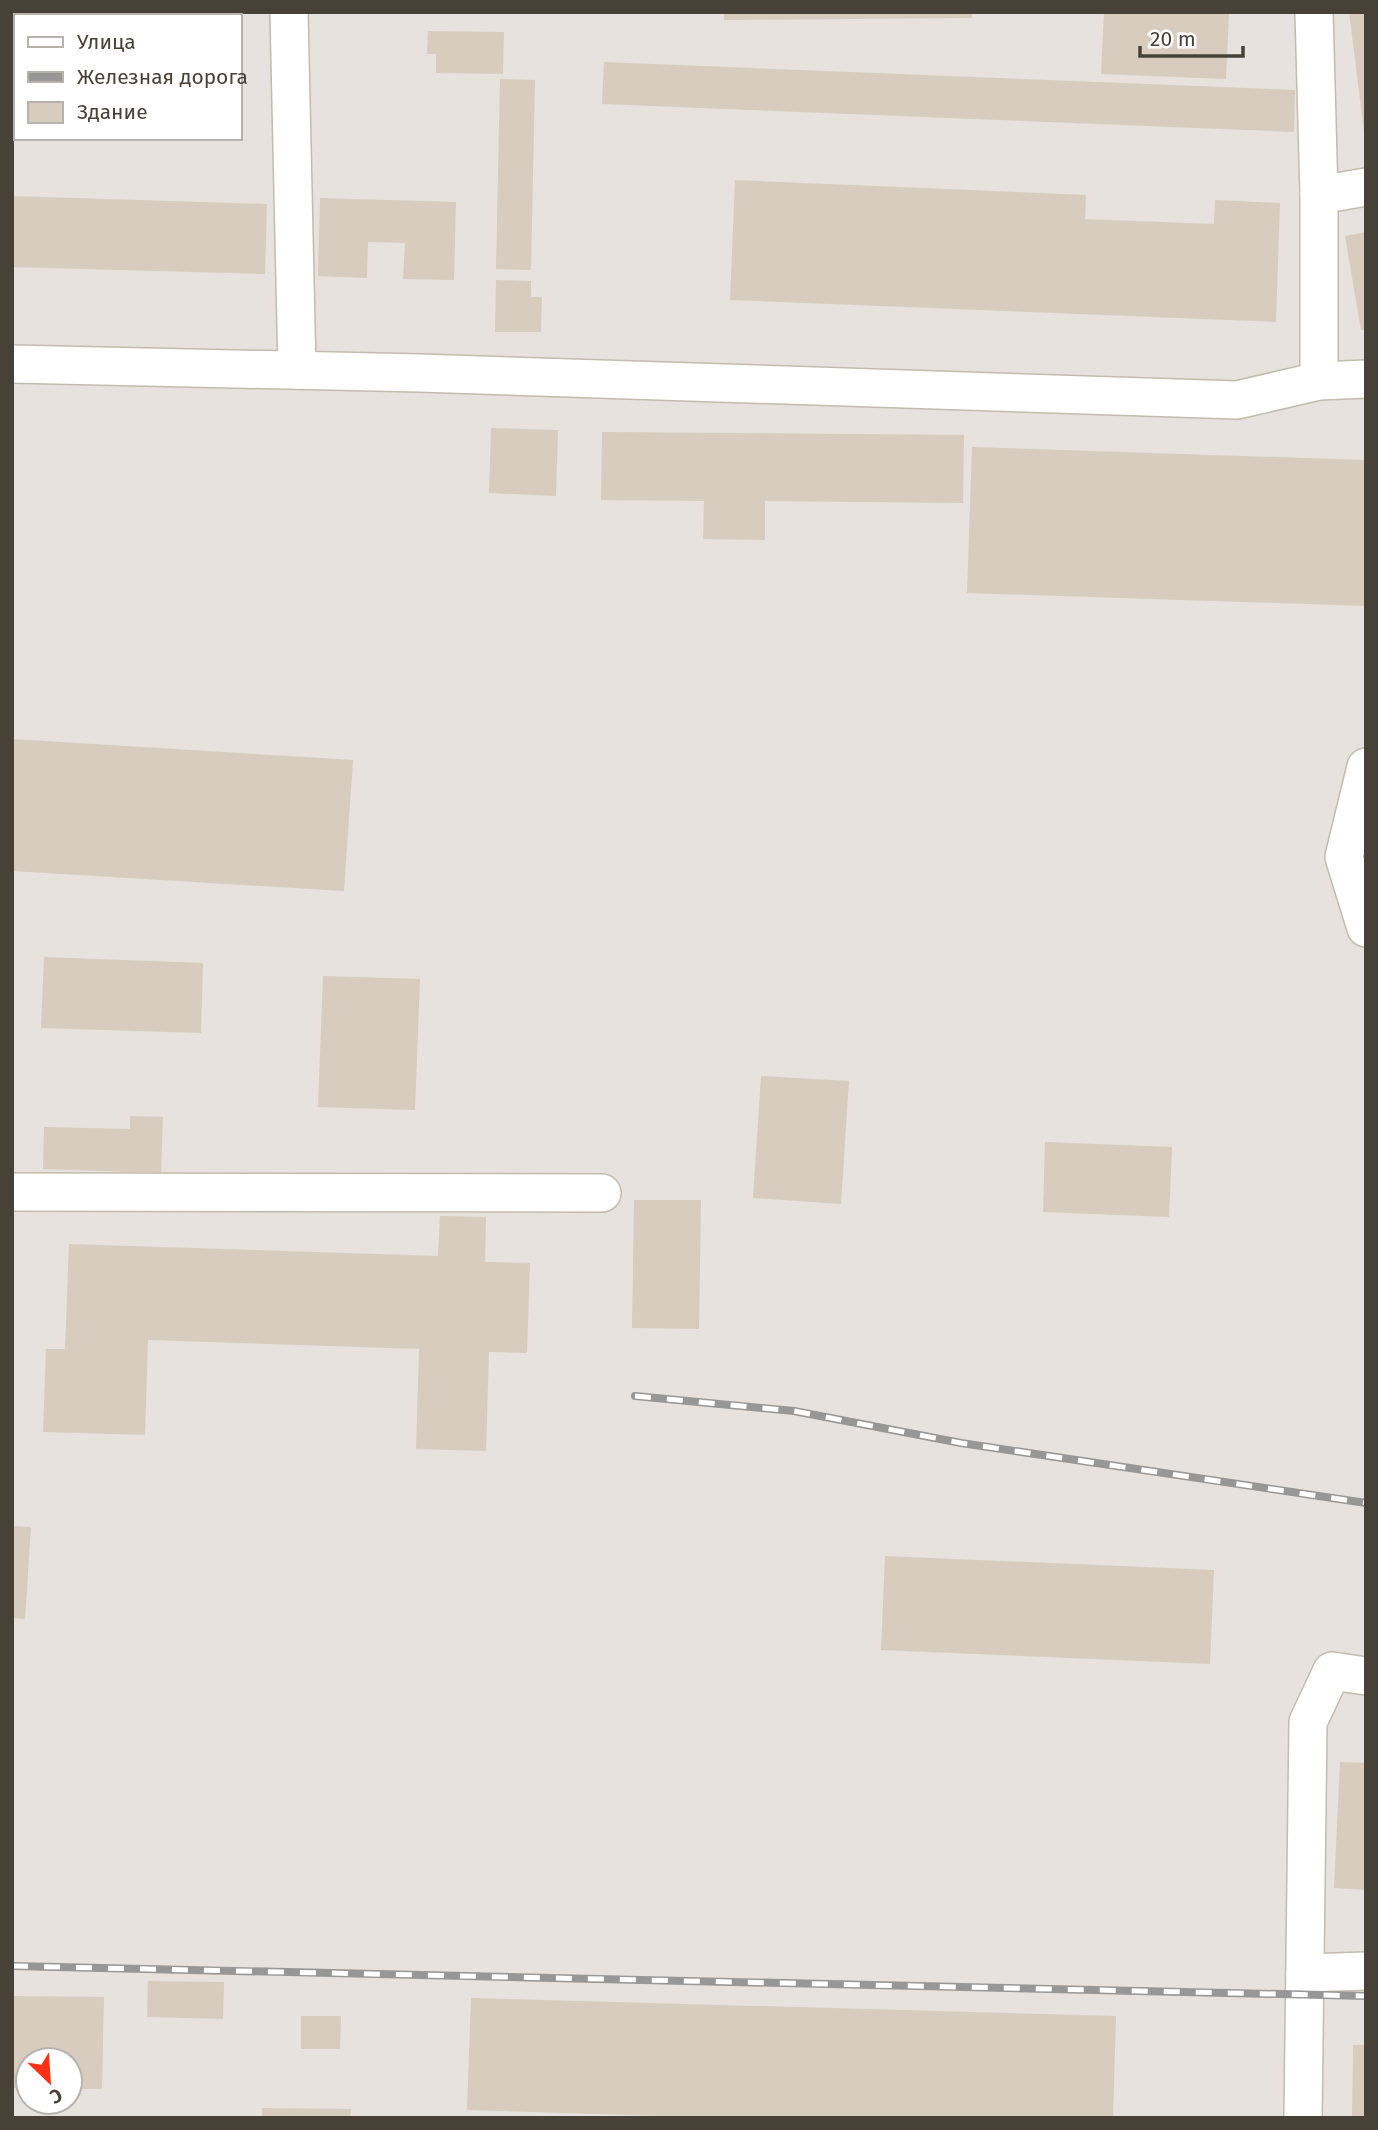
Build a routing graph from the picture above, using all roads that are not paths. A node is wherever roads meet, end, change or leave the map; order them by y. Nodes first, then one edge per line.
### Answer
1 (289, 12) edge
2 (1314, 12) edge
3 (1366, 187) edge
4 (1319, 195) junction
5 (12, 364) edge
6 (297, 370) junction
7 (1366, 379) edge
8 (1319, 381) junction
9 (1366, 767) edge
10 (1366, 928) edge
11 (12, 1192) edge
12 (602, 1193) dead end
13 (1366, 1676) edge
14 (1366, 1971) edge
15 (1305, 1973) junction
16 (1303, 2118) edge

1 - 6 street
2 - 4 street
3 - 4 street
4 - 8 street
5 - 6 street
6 - 8 street
7 - 8 street
9 - 10 street
11 - 12 street
13 - 15 street
14 - 15 street
15 - 16 street

